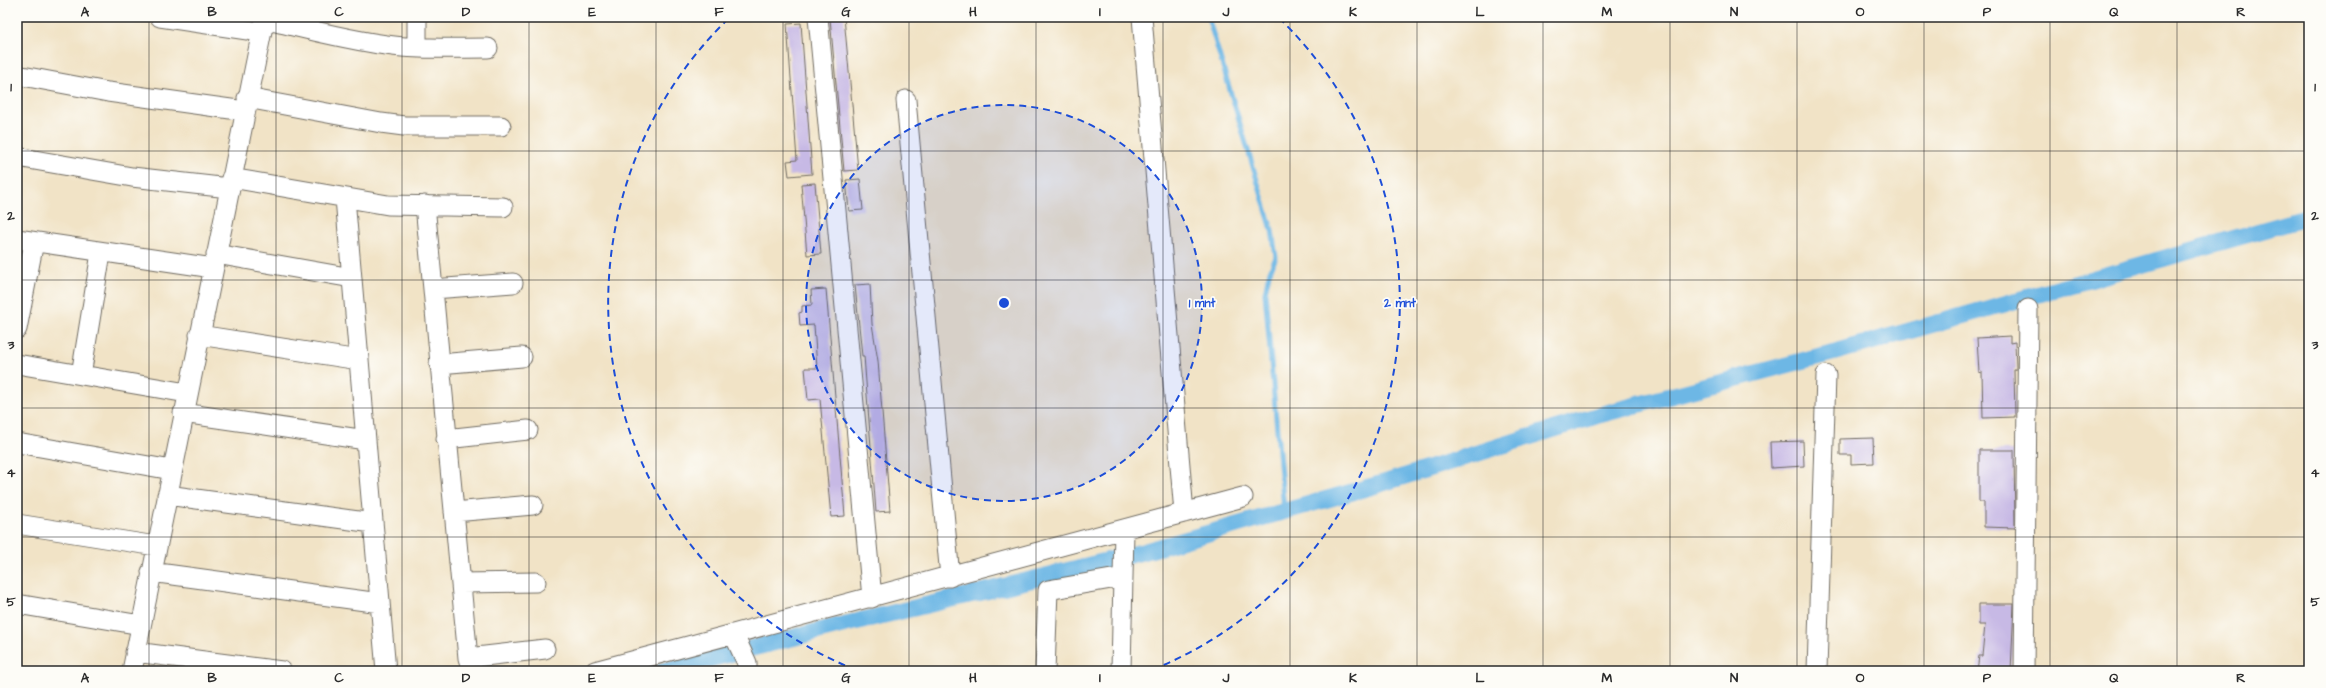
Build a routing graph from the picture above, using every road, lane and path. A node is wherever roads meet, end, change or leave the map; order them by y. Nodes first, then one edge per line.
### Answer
1 (160, 17) edge
2 (417, 17) edge
3 (818, 17) edge
4 (1142, 17) edge
5 (261, 32) junction
6 (417, 48) junction
7 (488, 48) dead end
8 (17, 74) edge
9 (906, 100) dead end
10 (246, 104) junction
11 (501, 126) dead end
12 (17, 156) edge
13 (230, 183) junction
14 (345, 198) junction
15 (425, 206) junction
16 (503, 207) dead end
17 (25, 241) edge
18 (101, 253) junction
19 (214, 261) junction
20 (352, 278) junction
21 (513, 283) dead end
22 (433, 290) junction
23 (2028, 309) dead end
24 (17, 329) edge
25 (200, 335) junction
26 (522, 357) dead end
27 (359, 360) junction
28 (17, 364) edge
29 (440, 364) junction
30 (81, 375) junction
31 (1826, 375) dead end
32 (187, 394) junction
33 (184, 413) junction
34 (528, 430) dead end
35 (446, 439) junction
36 (366, 440) junction
37 (17, 443) edge
38 (172, 470) junction
39 (167, 495) junction
40 (1243, 498) dead end
41 (533, 505) dead end
42 (454, 512) junction
43 (1184, 513) junction
44 (17, 524) edge
45 (373, 524) junction
46 (1124, 535) junction
47 (156, 546) junction
48 (151, 572) junction
49 (1123, 573) junction
50 (950, 577) junction
51 (536, 582) dead end
52 (461, 583) junction
53 (872, 598) junction
54 (380, 603) junction
55 (17, 604) edge
56 (140, 625) junction
57 (735, 635) junction
58 (545, 649) dead end
59 (135, 652) junction
60 (652, 661) edge
61 (470, 664) edge
62 (747, 667) edge
63 (132, 671) edge
64 (282, 671) edge
65 (386, 671) edge
66 (595, 671) edge
67 (1045, 671) edge
68 (1121, 671) edge
69 (1817, 671) edge
70 (2024, 671) edge

1 - 5 street
2 - 6 street
3 - 53 street
4 - 43 street
5 - 6 street
5 - 10 street
6 - 7 street
8 - 10 street
9 - 50 street
10 - 11 street
10 - 13 street
12 - 13 street
13 - 14 street
13 - 19 street
14 - 15 street
14 - 20 street
15 - 16 street
15 - 22 street
17 - 18 street
17 - 24 street
18 - 19 street
18 - 30 street
19 - 20 street
19 - 25 street
20 - 27 street
21 - 22 street
22 - 29 street
23 - 70 street
25 - 27 street
25 - 32 street
26 - 29 street
27 - 36 street
28 - 30 street
29 - 35 street
30 - 32 street
31 - 69 street
32 - 33 street
33 - 36 street
33 - 38 street
34 - 35 street
35 - 42 street
36 - 45 street
37 - 38 street
38 - 39 street
39 - 45 street
39 - 47 street
40 - 43 street
41 - 42 street
42 - 52 street
43 - 46 street
44 - 47 street
45 - 54 street
46 - 49 street
46 - 50 street
47 - 48 street
48 - 54 street
48 - 56 street
49 - 67 street
49 - 68 street
50 - 53 street
51 - 52 street
52 - 61 street
53 - 57 street
54 - 65 street
55 - 56 street
56 - 59 street
57 - 60 street
57 - 62 street
58 - 61 street
59 - 63 street
59 - 64 street
60 - 66 street

